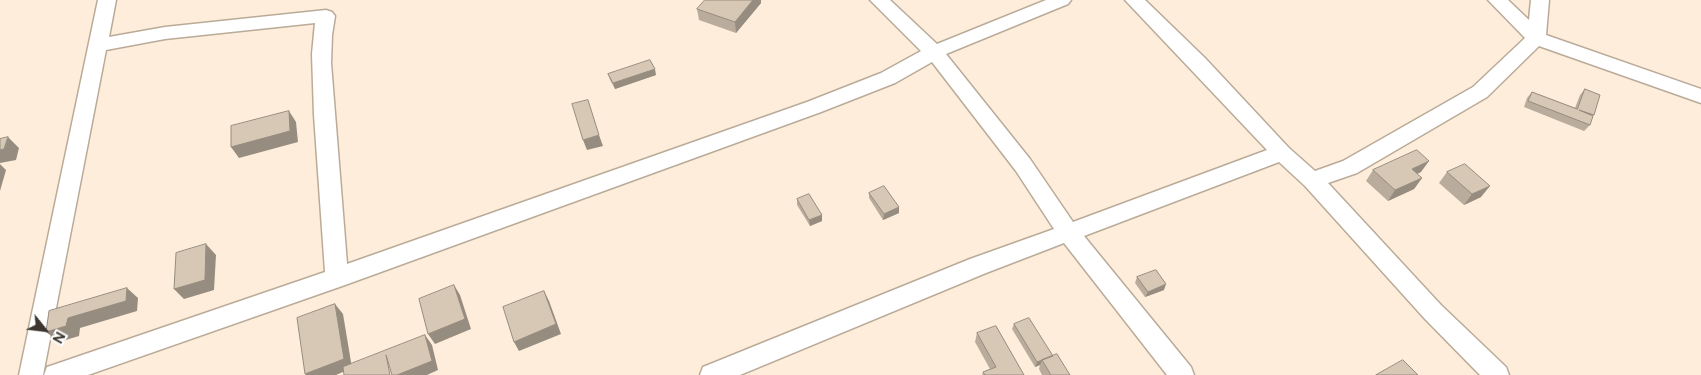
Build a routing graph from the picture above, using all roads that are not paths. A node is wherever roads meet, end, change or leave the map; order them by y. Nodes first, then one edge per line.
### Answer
1 (107, 0) edge
2 (879, 0) edge
3 (1062, 0) edge
4 (1134, 0) edge
5 (1496, 0) edge
6 (1540, 0) edge
7 (1536, 38) junction
8 (97, 46) junction
9 (934, 52) junction
10 (1701, 96) edge
11 (1282, 153) junction
12 (1312, 180) junction
13 (1069, 234) junction
14 (337, 278) junction
15 (31, 375) edge
16 (56, 375) edge
17 (712, 375) edge
18 (1182, 375) edge
19 (1497, 375) edge

1 - 8 street
2 - 9 street
3 - 9 street
4 - 11 street
5 - 7 street
6 - 7 street
7 - 10 street
7 - 12 street
8 - 14 street
8 - 15 street
9 - 13 street
9 - 14 street
11 - 12 street
11 - 13 street
12 - 19 street
13 - 17 street
13 - 18 street
14 - 16 street

